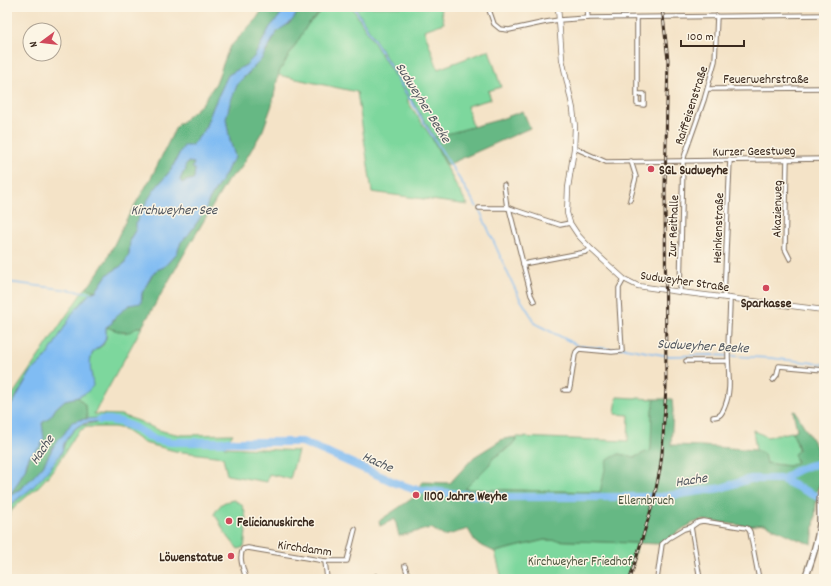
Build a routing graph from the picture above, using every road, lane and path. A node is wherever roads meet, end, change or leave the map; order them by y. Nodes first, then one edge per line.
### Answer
1 (488, 7) edge
2 (558, 7) edge
3 (587, 7) edge
4 (824, 15) edge
5 (717, 16) junction
6 (588, 18) junction
7 (638, 18) junction
8 (559, 20) junction
9 (824, 88) edge
10 (708, 89) junction
11 (637, 94) dead end
12 (574, 149) junction
13 (787, 159) junction
14 (824, 159) edge
15 (730, 160) junction
16 (683, 161) junction
17 (632, 162) junction
18 (504, 185) dead end
19 (630, 200) dead end
20 (479, 208) dead end
21 (508, 208) junction
22 (570, 223) junction
23 (591, 248) junction
24 (790, 259) dead end
25 (523, 264) junction
26 (624, 279) junction
27 (680, 292) junction
28 (724, 297) junction
29 (730, 298) junction
30 (534, 301) dead end
31 (824, 310) edge
32 (686, 361) dead end
33 (728, 361) junction
34 (824, 370) edge
35 (773, 380) dead end
36 (564, 390) dead end
37 (713, 417) dead end
38 (824, 483) edge
39 (691, 527) junction
40 (356, 529) dead end
41 (324, 561) junction
42 (405, 566) dead end
43 (246, 579) edge
44 (327, 579) edge
45 (409, 579) edge
46 (656, 579) edge
47 (700, 579) edge
48 (759, 579) edge
49 (805, 579) edge

1 - 8 street
2 - 8 street, Sudweyher Straße
3 - 6 street
4 - 5 street
5 - 7 street
5 - 10 street, Raiffeisenstraße
6 - 7 street
6 - 8 street
7 - 11 street
8 - 12 street, Sudweyher Straße
9 - 10 street, Feuerwehrstraße
10 - 16 street, Raiffeisenstraße
12 - 17 street, Raiffeisenstraße
12 - 22 street, Sudweyher Straße
13 - 14 street, Kurzer Geestweg
13 - 15 street, Kurzer Geestweg
13 - 24 street, Akazienweg
15 - 16 street, Kurzer Geestweg
15 - 28 street, Heinkenstraße
16 - 17 street, Raiffeisenstraße
16 - 27 street, Zur Reithalle
17 - 19 street
18 - 21 street
20 - 21 street
21 - 22 street
21 - 25 street
22 - 23 street, Sudweyher Straße
23 - 25 street
23 - 26 street, Sudweyher Straße
25 - 30 street
26 - 27 street, Sudweyher Straße
26 - 36 street
27 - 28 street, Sudweyher Straße
28 - 29 street, Sudweyher Straße
29 - 31 street, Sudweyher Straße
29 - 33 street
32 - 33 street
33 - 37 street
34 - 35 street
38 - 49 main road
39 - 46 street
39 - 47 street
39 - 48 street
40 - 41 street, Kirchdamm
41 - 43 street, Kirchdamm
41 - 44 street
42 - 45 street

